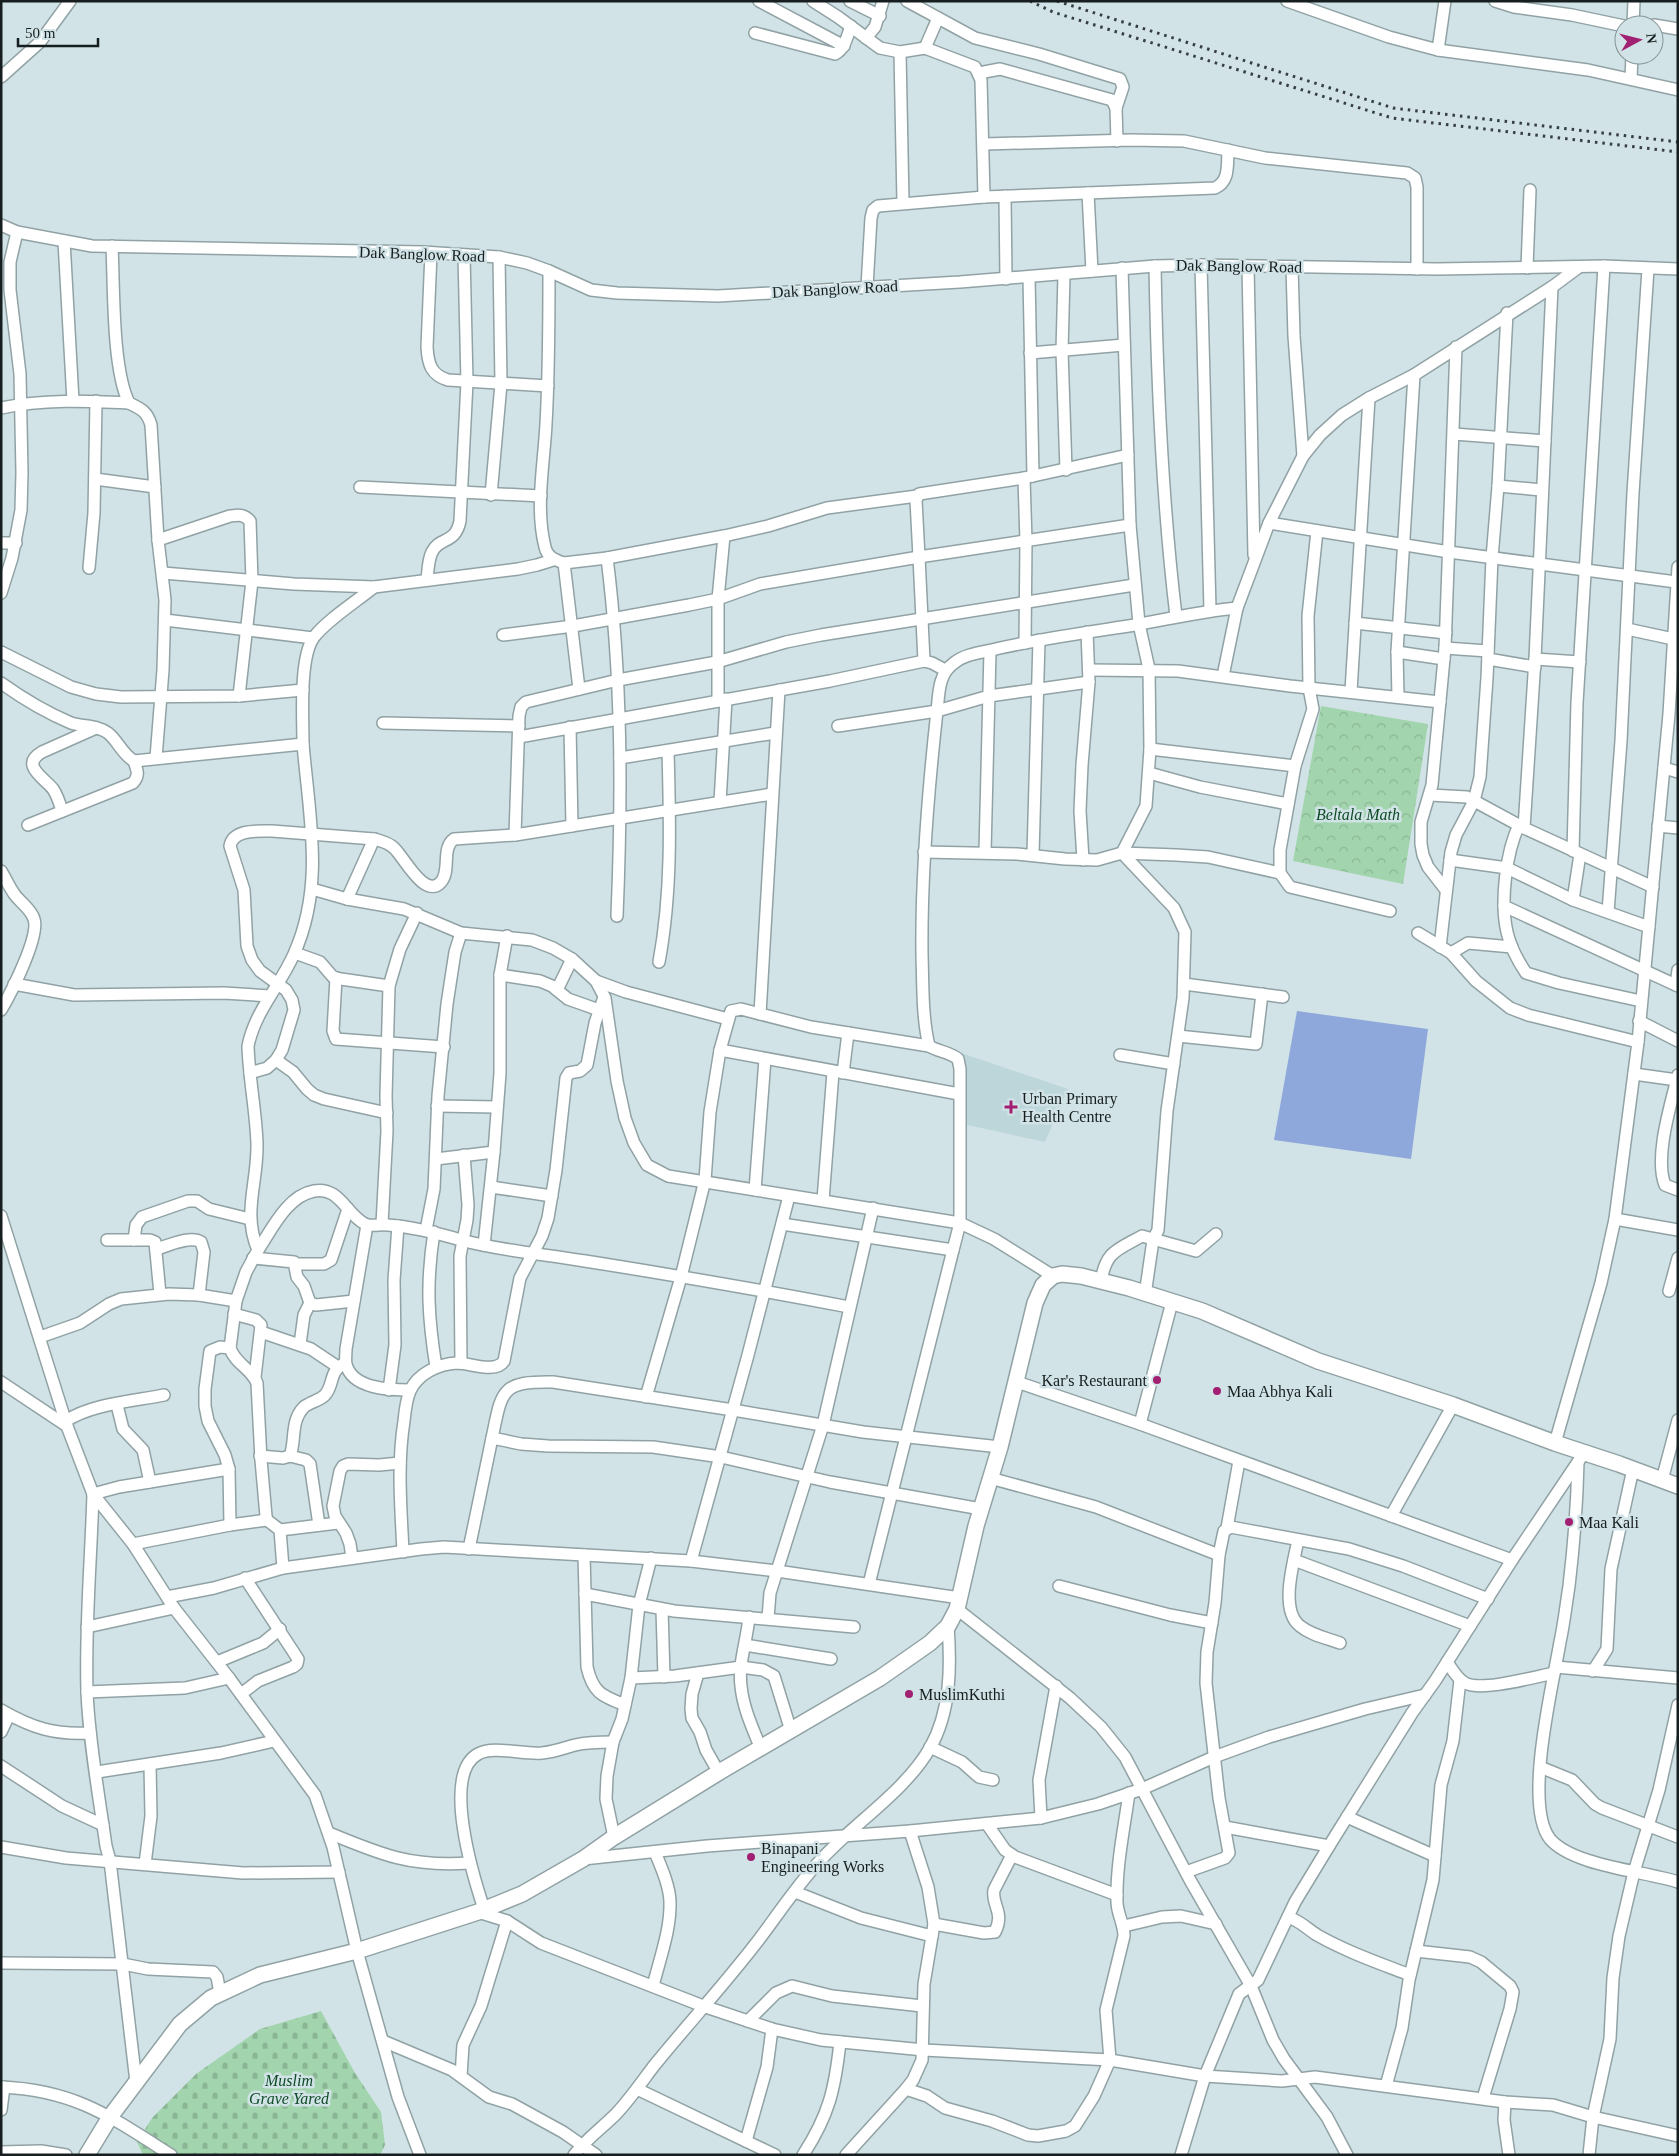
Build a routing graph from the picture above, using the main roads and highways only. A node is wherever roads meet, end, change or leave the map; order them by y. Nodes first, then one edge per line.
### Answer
1 (1678, 1486) edge
2 (87, 2155) edge

1 - 2 main road

